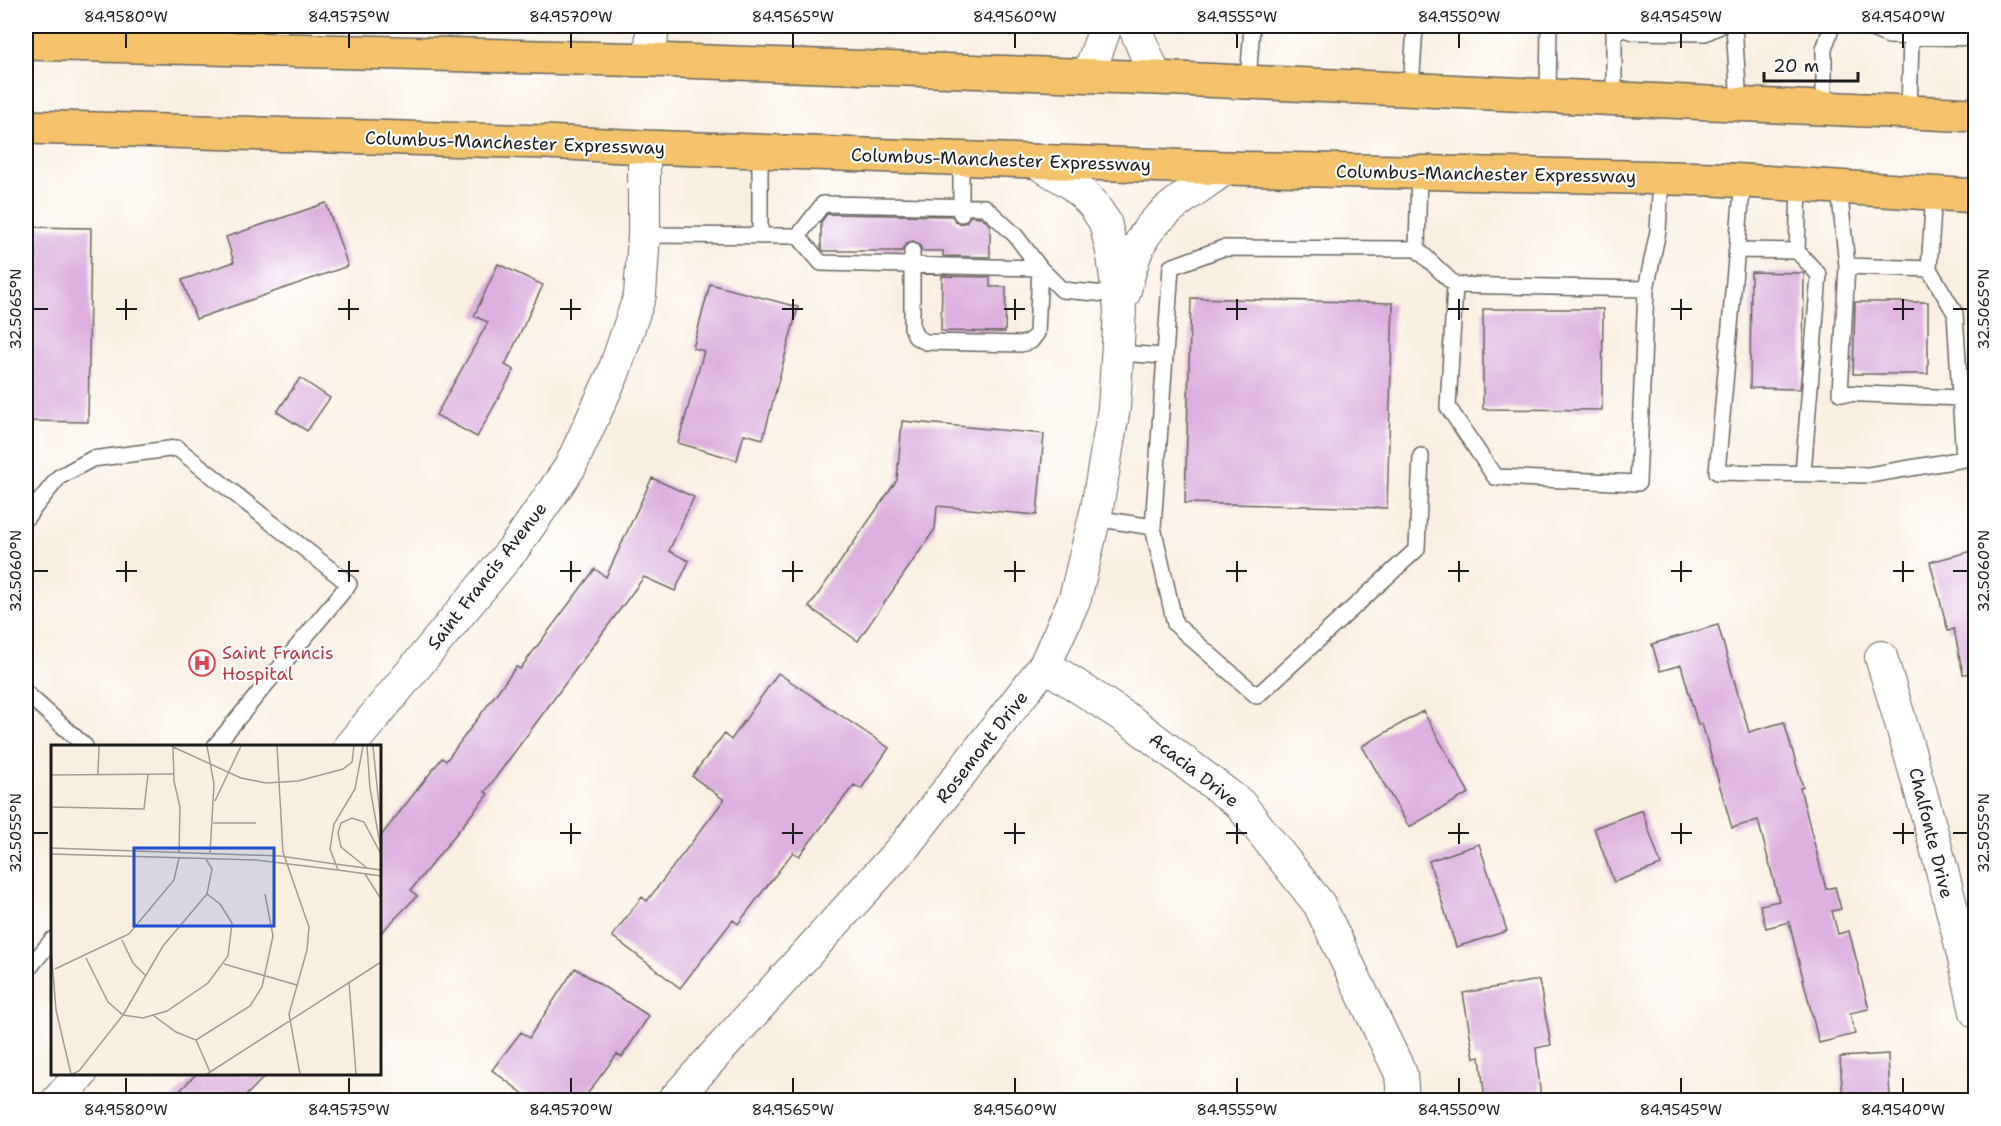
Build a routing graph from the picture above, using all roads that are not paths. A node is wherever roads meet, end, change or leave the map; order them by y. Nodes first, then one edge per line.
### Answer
1 (652, 26) edge
2 (1106, 26) edge
3 (1134, 26) edge
4 (1252, 26) edge
5 (1415, 26) edge
6 (1549, 26) edge
7 (1614, 26) edge
8 (1720, 26) edge
9 (1734, 26) edge
10 (1832, 26) edge
11 (1864, 26) edge
12 (1911, 37) junction
13 (1976, 38) edge
14 (26, 43) edge
15 (651, 60) junction
16 (1088, 76) junction
17 (1156, 78) junction
18 (1248, 82) junction
19 (1412, 89) junction
20 (1548, 94) junction
21 (1614, 98) junction
22 (1739, 104) junction
23 (1824, 108) junction
24 (1909, 112) junction
25 (1976, 115) edge
26 (26, 127) edge
27 (644, 147) junction
28 (760, 152) junction
29 (961, 158) junction
30 (1034, 161) junction
31 (1226, 168) junction
32 (1419, 172) junction
33 (1661, 177) junction
34 (1743, 180) junction
35 (1799, 184) junction
36 (1839, 187) junction
37 (1934, 194) junction
38 (1976, 196) edge
39 (961, 210) junction
40 (644, 235) junction
41 (760, 236) junction
42 (798, 236) junction
43 (1417, 249) junction
44 (1737, 249) junction
45 (1797, 251) junction
46 (912, 258) junction
47 (1847, 266) junction
48 (1040, 268) junction
49 (1929, 269) junction
50 (1455, 285) junction
51 (1646, 289) junction
52 (1119, 302) junction
53 (1117, 353) junction
54 (1165, 356) junction
55 (1960, 398) junction
56 (1421, 456) dead end
57 (1970, 458) edge
58 (1803, 473) junction
59 (26, 518) edge
60 (1094, 518) junction
61 (1153, 527) junction
62 (1881, 657) dead end
63 (1045, 665) junction
64 (26, 693) edge
65 (83, 745) edge
66 (217, 745) edge
67 (352, 745) edge
68 (51, 941) edge
69 (26, 972) edge
70 (1976, 1012) edge
71 (80, 1075) edge
72 (58, 1101) edge
73 (674, 1101) edge
74 (1403, 1101) edge

1 - 15 street
2 - 16 street
3 - 17 street
4 - 18 lane
5 - 19 lane
6 - 20 lane
7 - 8 lane
7 - 21 lane
9 - 22 lane
10 - 23 lane
11 - 12 lane
12 - 13 lane
12 - 24 lane
14 - 15 main road
15 - 16 main road
16 - 17 main road
17 - 18 main road
18 - 19 main road
19 - 20 main road
20 - 21 main road
21 - 22 main road
22 - 23 main road
23 - 24 main road
24 - 25 main road
26 - 27 main road, Columbus-Manchester Expressway
27 - 28 main road, Columbus-Manchester Expressway
27 - 40 street, Saint Francis Avenue
28 - 29 main road, Columbus-Manchester Expressway
28 - 41 lane
29 - 30 main road, Columbus-Manchester Expressway
29 - 39 lane
30 - 31 main road, Columbus-Manchester Expressway
30 - 52 street, Rosemont Drive
31 - 32 main road, Columbus-Manchester Expressway
31 - 52 street, Rosemont Drive
32 - 33 main road, Columbus-Manchester Expressway
32 - 43 lane
33 - 34 main road, Columbus-Manchester Expressway
33 - 51 lane
34 - 35 main road, Columbus-Manchester Expressway
34 - 44 lane
35 - 36 main road, Columbus-Manchester Expressway
35 - 45 lane
36 - 37 main road, Columbus-Manchester Expressway
36 - 47 lane
37 - 38 main road, Columbus-Manchester Expressway
37 - 49 lane
39 - 42 lane
39 - 48 lane
40 - 41 lane
40 - 67 street, Saint Francis Avenue
41 - 42 lane
42 - 46 lane
43 - 50 lane
43 - 54 lane
44 - 45 lane
44 - 58 lane
45 - 58 lane
46 - 48 lane
46 - 48 lane
47 - 49 lane
47 - 55 lane
48 - 52 lane
49 - 55 lane
50 - 51 lane
50 - 51 lane
52 - 53 street, Rosemont Drive
53 - 54 lane
53 - 60 street, Rosemont Drive
54 - 61 lane
55 - 57 lane
56 - 61 lane
57 - 58 lane
59 - 66 lane
60 - 61 lane
60 - 63 street, Rosemont Drive
62 - 70 street, Chalfonte Drive
63 - 73 street, Rosemont Drive
63 - 74 street, Acacia Drive
64 - 65 lane
68 - 69 lane
71 - 72 street

